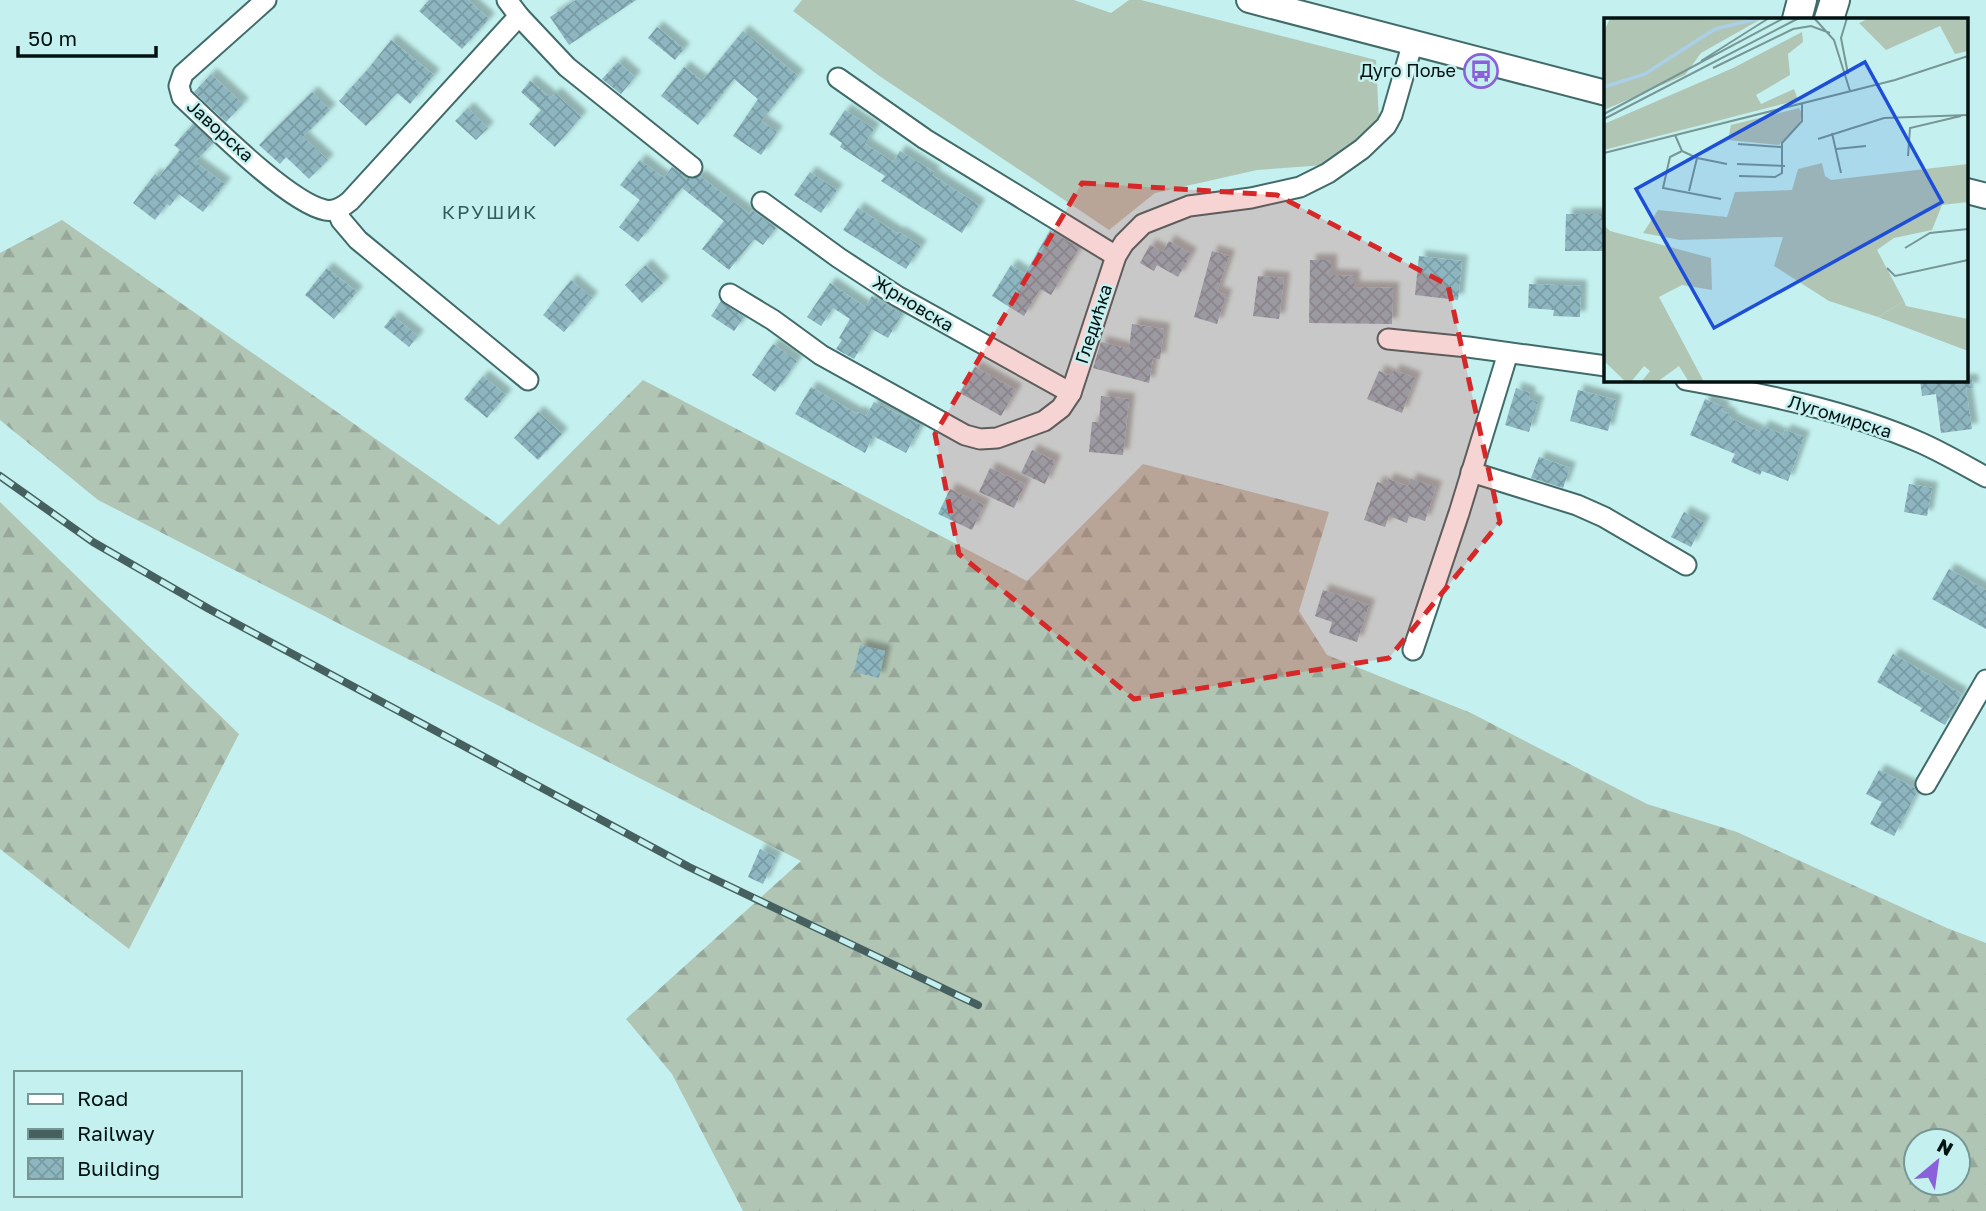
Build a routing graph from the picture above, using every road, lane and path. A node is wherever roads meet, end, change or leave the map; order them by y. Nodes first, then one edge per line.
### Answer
1 (266, 0) edge
2 (507, 0) edge
3 (1250, 0) edge
4 (1802, 0) edge
5 (1835, 0) edge
6 (519, 16) junction
7 (1797, 18) edge
8 (1829, 18) edge
9 (1413, 42) junction
10 (838, 78) dead end
11 (1604, 92) edge
12 (692, 167) dead end
13 (1968, 191) edge
14 (1986, 196) edge
15 (762, 202) dead end
16 (337, 210) junction
17 (1116, 256) junction
18 (730, 294) dead end
19 (1388, 339) dead end
20 (1508, 353) junction
21 (1604, 366) edge
22 (528, 380) dead end
23 (1696, 382) edge
24 (1071, 393) junction
25 (1471, 472) junction
26 (1986, 477) edge
27 (1686, 565) dead end
28 (1413, 650) dead end
29 (1986, 680) edge
30 (1926, 784) dead end

1 - 16 street, Јаворска
2 - 6 street
3 - 9 main road
4 - 7 highway
5 - 8 highway
6 - 12 street
6 - 16 street
9 - 11 main road
9 - 17 street, Гледићка
10 - 17 street
13 - 14 main road
15 - 24 street, Жрновска
16 - 22 street
17 - 24 street, Гледићка
18 - 24 street, Гледићка
19 - 20 street
20 - 21 street
20 - 25 street
23 - 26 street, Лугомирска
25 - 27 street
25 - 28 street
29 - 30 street

